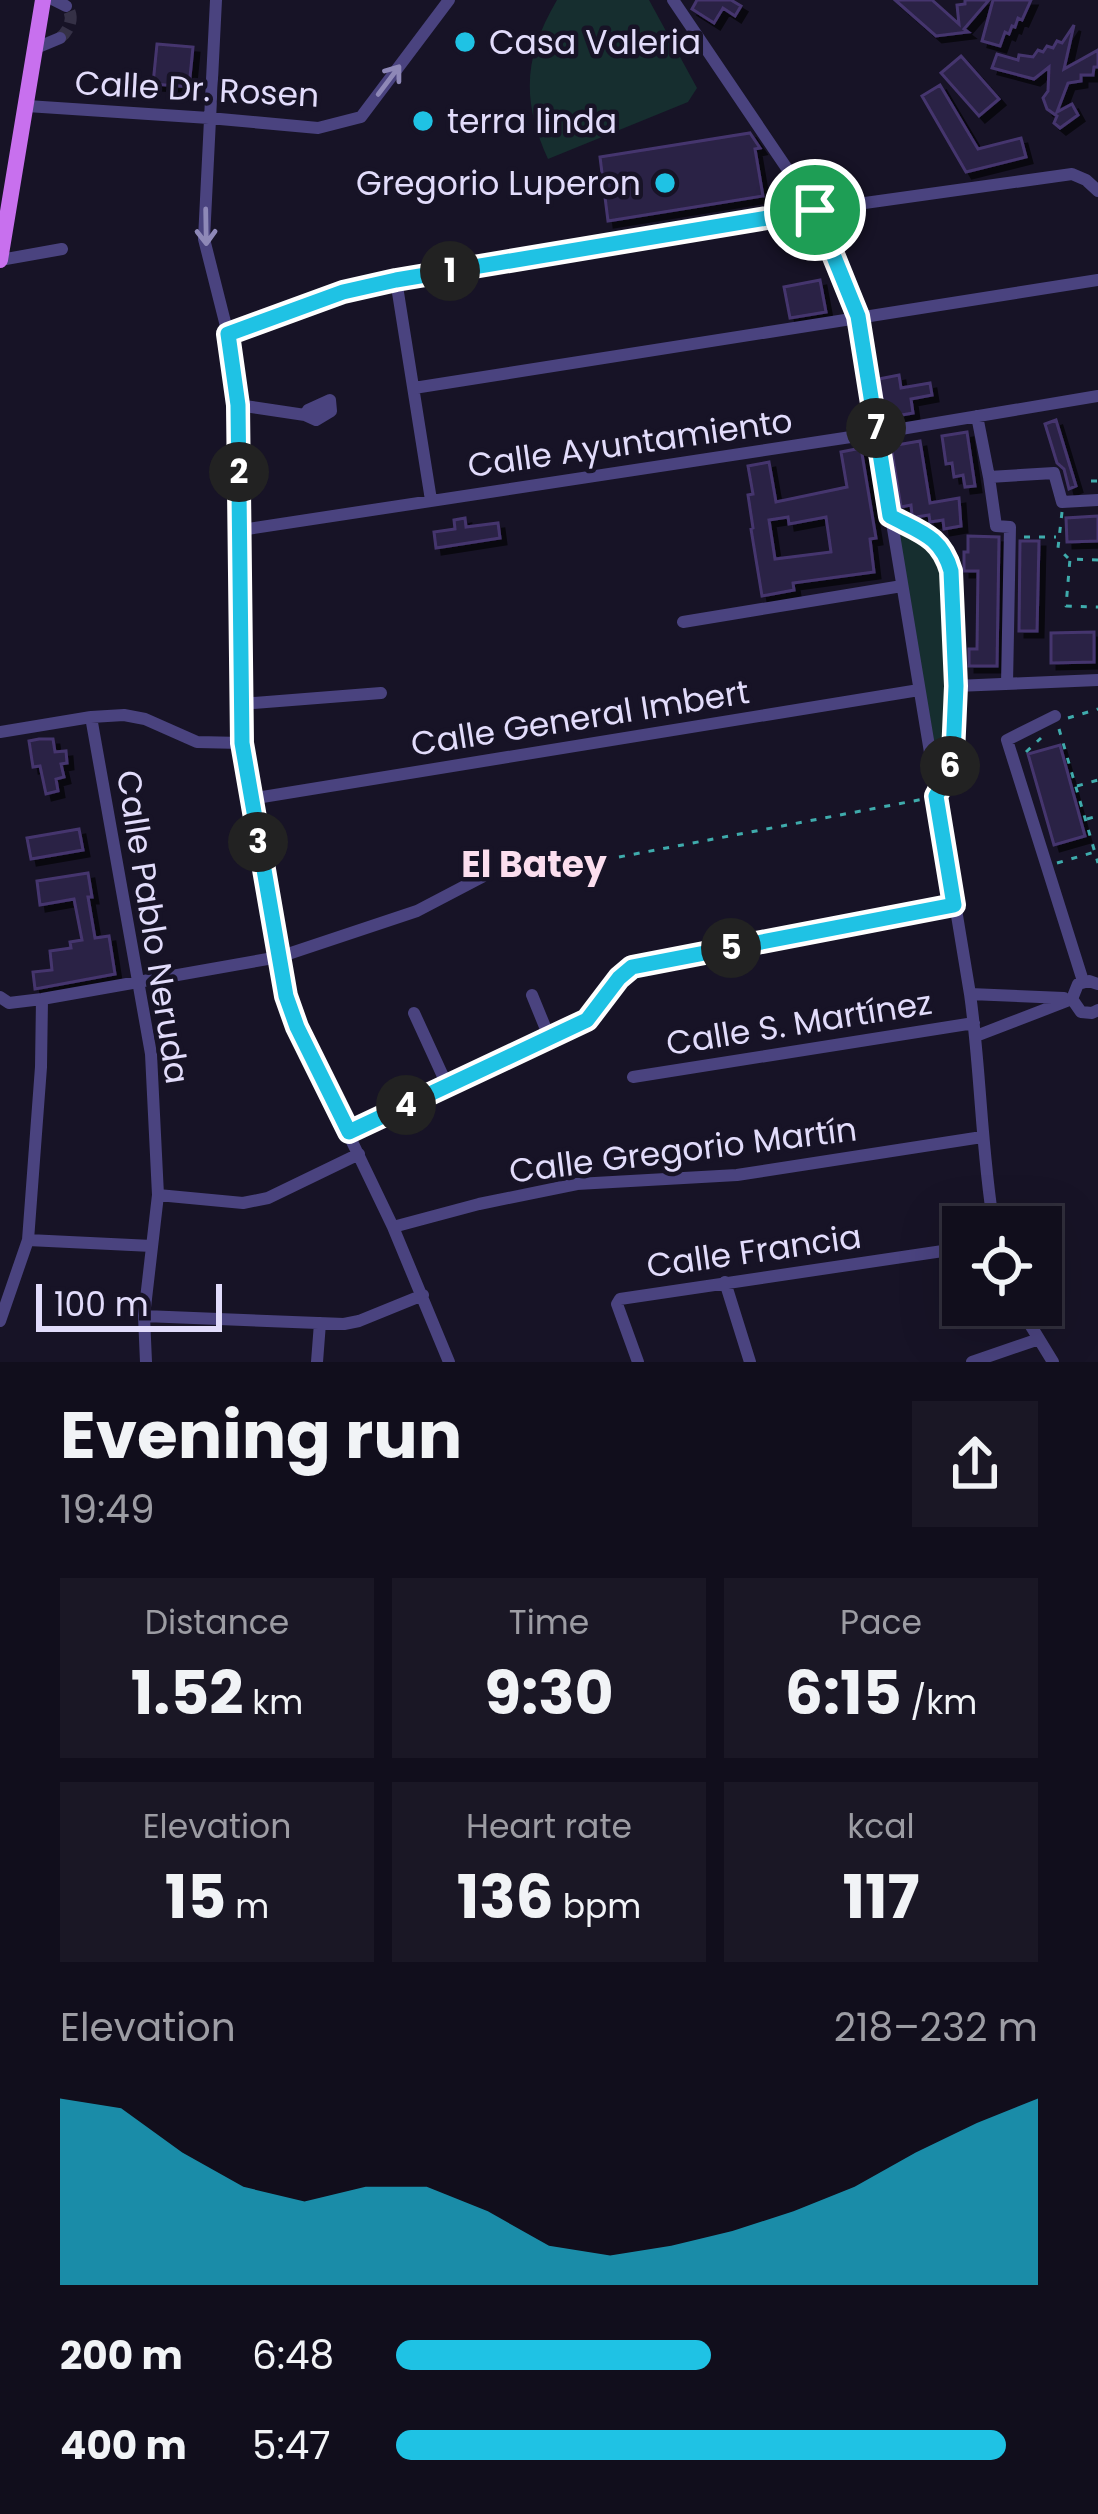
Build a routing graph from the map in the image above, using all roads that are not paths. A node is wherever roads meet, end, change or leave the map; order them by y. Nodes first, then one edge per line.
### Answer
1 (43, 0) edge
2 (216, 0) edge
3 (449, 0) edge
4 (673, 0) edge
5 (60, 38) dead end
6 (36, 48) junction
7 (27, 106) junction
8 (209, 118) junction
9 (1098, 191) edge
10 (815, 210) junction
11 (62, 249) dead end
12 (0, 260) edge
13 (396, 280) junction
14 (1098, 280) edge
15 (858, 316) junction
16 (228, 334) junction
17 (414, 388) junction
18 (1098, 396) edge
19 (238, 405) junction
20 (304, 415) dead end
21 (977, 416) junction
22 (877, 433) junction
23 (989, 477) junction
24 (431, 500) junction
25 (1098, 500) edge
26 (890, 516) junction
27 (241, 530) junction
28 (902, 586) junction
29 (683, 622) dead end
30 (1098, 680) edge
31 (1007, 684) junction
32 (956, 686) junction
33 (919, 690) junction
34 (381, 693) dead end
35 (241, 704) junction
36 (1054, 716) dead end
37 (91, 717) junction
38 (0, 731) edge
39 (242, 743) junction
40 (936, 796) junction
41 (250, 800) junction
42 (482, 877) dead end
43 (954, 905) junction
44 (279, 957) junction
45 (139, 982) junction
46 (1091, 982) edge
47 (970, 994) junction
48 (532, 995) dead end
49 (0, 997) edge
50 (42, 999) junction
51 (1072, 999) junction
52 (1098, 1010) edge
53 (414, 1013) dead end
54 (975, 1030) junction
55 (550, 1039) junction
56 (633, 1077) dead end
57 (447, 1085) junction
58 (349, 1132) junction
59 (982, 1137) junction
60 (359, 1154) junction
61 (158, 1195) junction
62 (991, 1206) edge
63 (393, 1227) junction
64 (28, 1240) junction
65 (152, 1246) junction
66 (942, 1251) edge
67 (725, 1282) junction
68 (423, 1295) junction
69 (144, 1316) junction
70 (0, 1321) edge
71 (320, 1323) junction
72 (1032, 1326) edge
73 (1039, 1339) junction
74 (146, 1362) edge
75 (317, 1362) edge
76 (448, 1362) edge
77 (638, 1362) edge
78 (750, 1362) edge
79 (972, 1362) edge
80 (1053, 1362) edge

1 - 6 main road
2 - 8 street
8 -> 3 street, Calle Dr. Rosen
4 - 10 street
5 - 6 street
6 - 7 main road
7 - 8 street, Calle Dr. Rosen
7 - 12 main road
8 -> 16 street
9 - 10 street
10 - 13 street
10 - 15 street
11 - 12 street
13 - 16 street
13 - 17 street
14 - 15 street
15 - 17 street
15 - 22 street
16 - 19 street
17 - 24 street
18 - 21 street, Calle Ayuntamiento
19 - 20 street
19 - 27 street
21 - 22 street, Calle Ayuntamiento
21 - 23 street
22 - 24 street, Calle Ayuntamiento
22 - 26 street
23 - 25 street
23 - 31 street
24 - 27 street, Calle Ayuntamiento
26 - 28 street
26 - 32 street
27 - 35 street
28 - 29 street
28 - 33 street
30 - 31 street
31 - 32 street
32 - 40 street
33 - 40 street
33 - 41 street, Calle General Imbert
34 - 35 street
35 - 39 street
36 - 46 street
37 - 38 street
37 - 39 street
37 - 45 street, Calle Pablo Neruda
39 - 41 street
40 - 43 street
41 - 44 street
42 - 44 street
43 - 47 street
43 - 55 street
44 - 45 street
44 - 58 street
45 - 50 street
45 - 61 street, Calle Pablo Neruda
46 - 51 street
47 - 51 street
47 - 54 street
48 - 55 street
49 - 50 street
50 - 64 street
51 - 52 street
51 - 54 street, Calle S. Martínez
53 - 57 street
54 - 56 street, Calle S. Martínez
54 - 59 street
55 - 57 street
57 - 58 street
58 - 60 street
59 - 62 street
59 - 63 street, Calle Gregorio Martín
60 - 61 street
60 - 63 street
61 - 65 street, Calle Pablo Neruda
63 - 68 street
64 - 65 street
64 - 70 street
65 - 69 street, Calle Pablo Neruda
66 - 67 street, Calle Francia
67 - 77 street, Calle Francia
67 - 78 street
68 - 71 street
68 - 76 street
69 - 71 street
69 - 74 street, Calle Pablo Neruda
71 - 75 street
72 - 73 street
73 - 79 street
73 - 80 street

